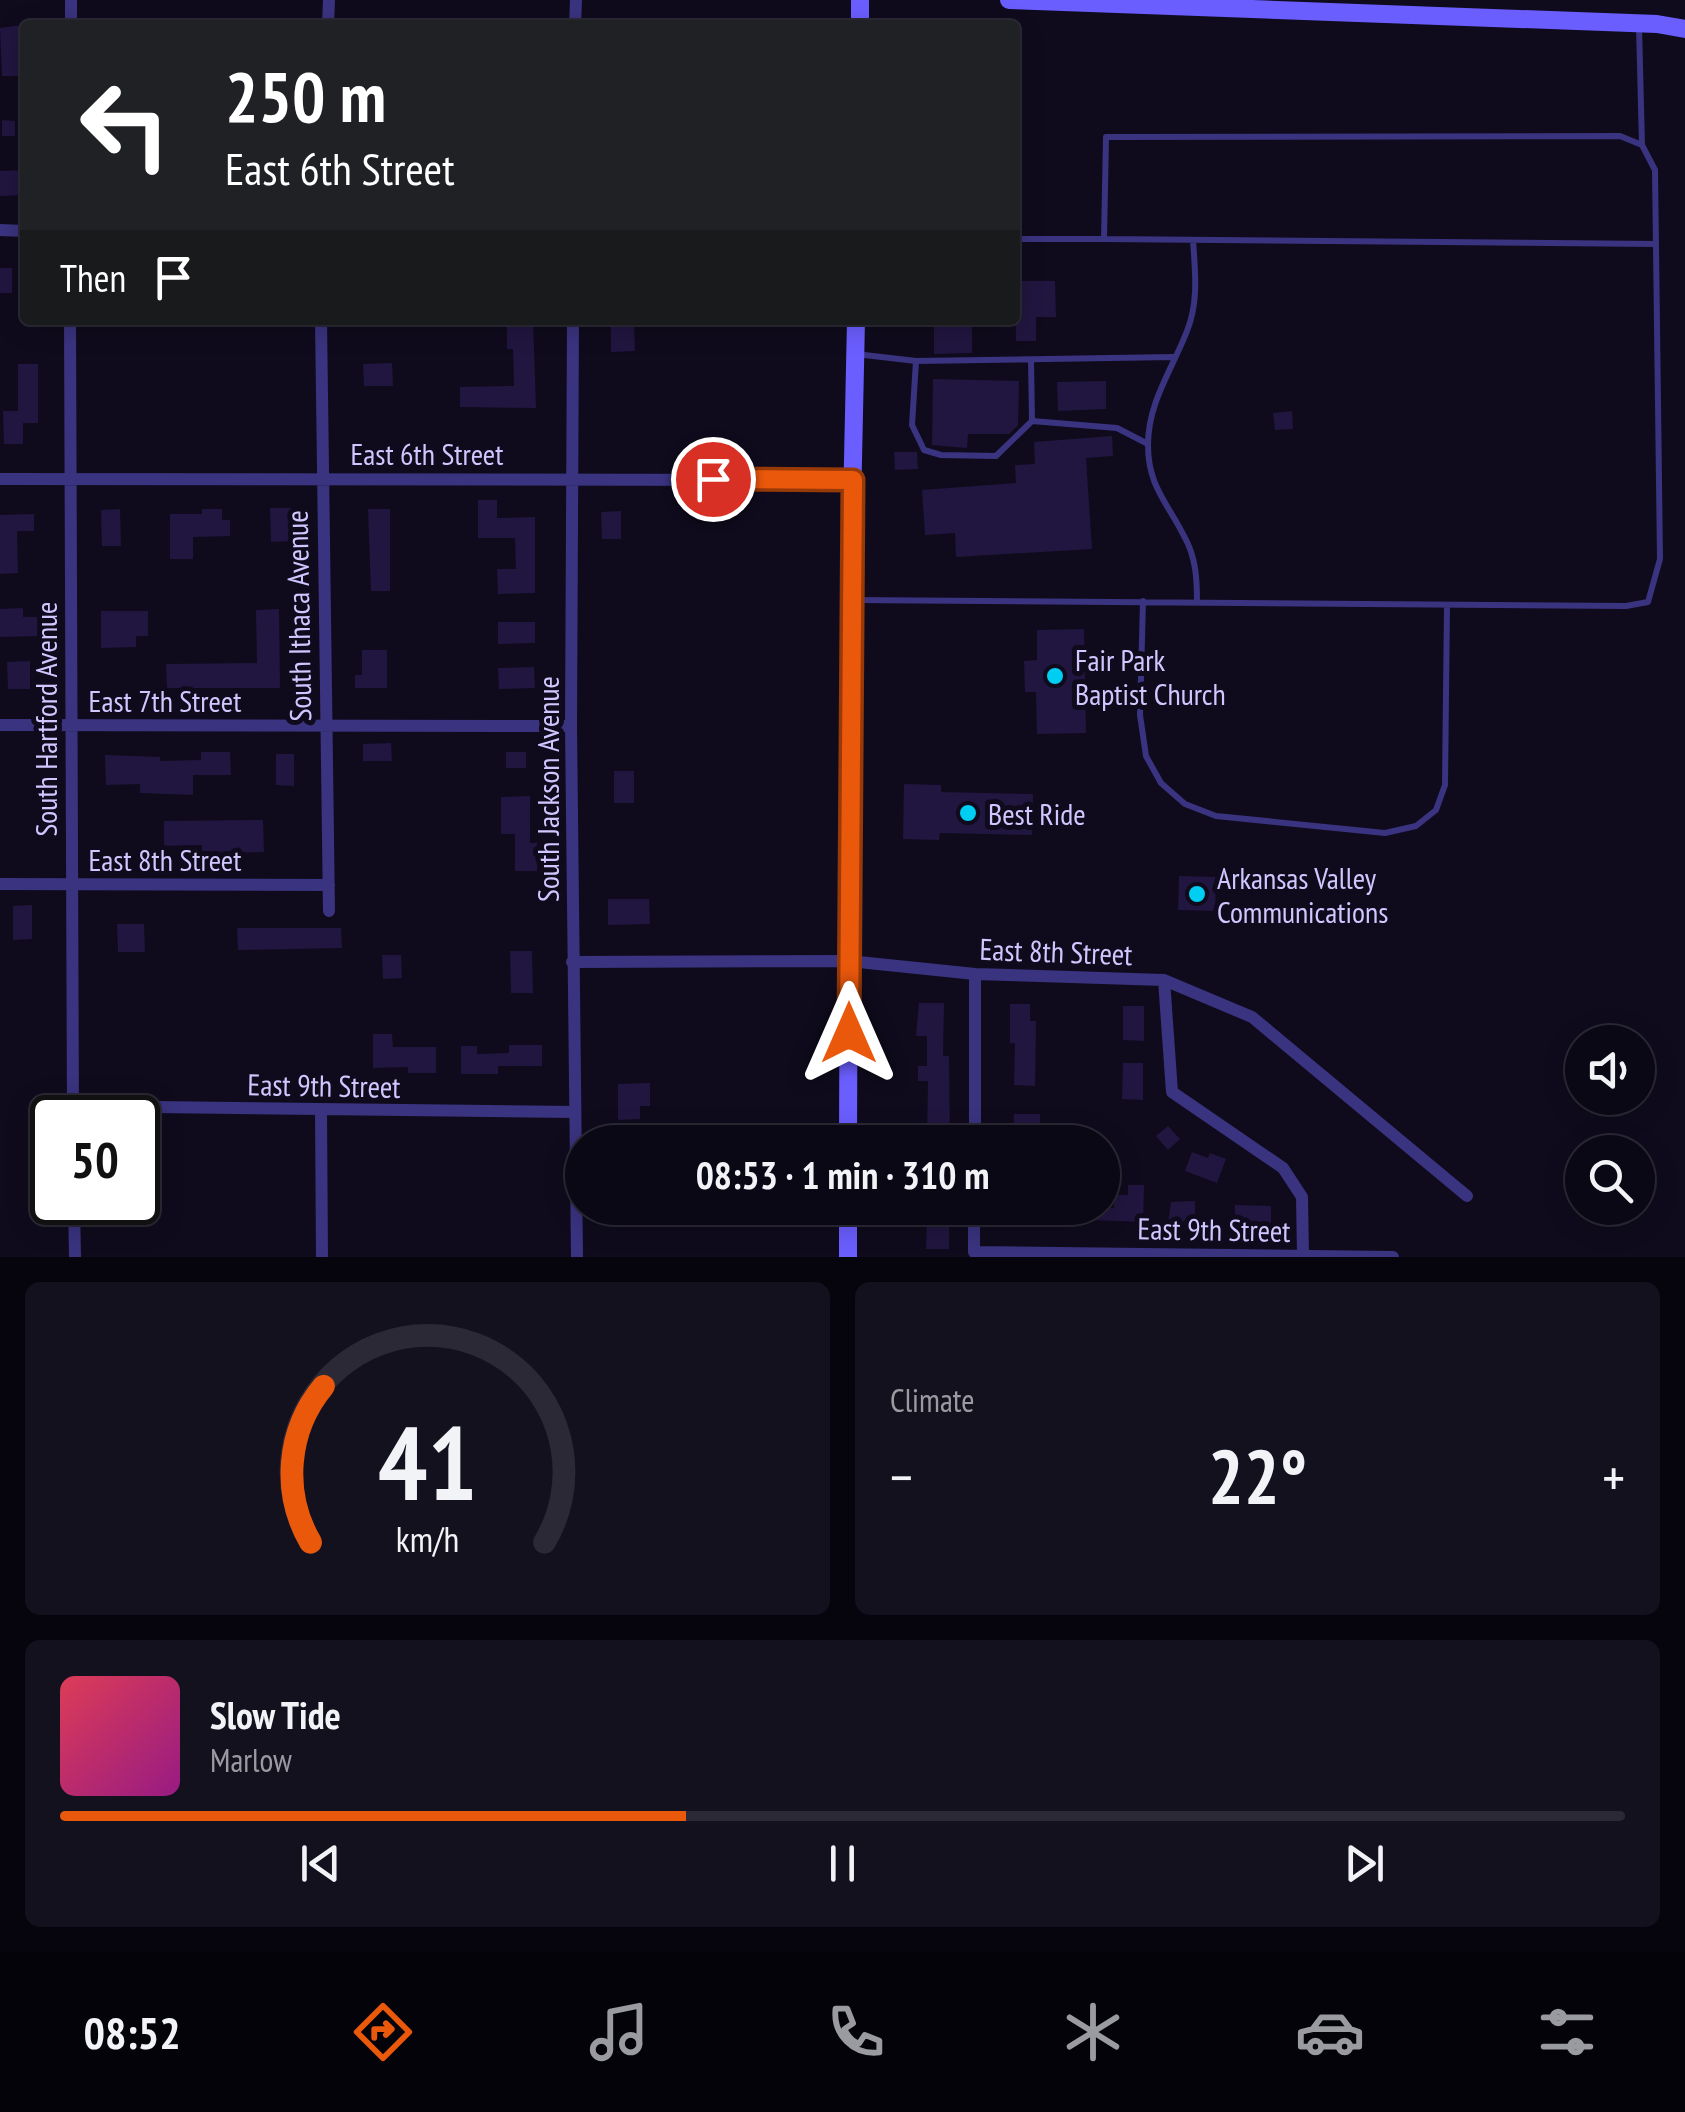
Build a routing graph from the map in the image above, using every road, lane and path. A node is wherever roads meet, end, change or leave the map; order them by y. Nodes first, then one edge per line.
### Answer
1 (1009, 0) edge
2 (1640, 23) junction
3 (1685, 29) edge
4 (1642, 144) junction
5 (1020, 238) edge
6 (1104, 239) junction
7 (1193, 240) junction
8 (1656, 244) junction
9 (70, 325) edge
10 (321, 325) edge
11 (573, 325) edge
12 (856, 325) edge
13 (855, 354) junction
14 (1174, 357) junction
15 (1031, 360) junction
16 (916, 361) junction
17 (1032, 421) junction
18 (1148, 444) junction
19 (321, 478) junction
20 (572, 478) junction
21 (0, 479) edge
22 (68, 479) junction
23 (853, 480) junction
24 (850, 600) junction
25 (1144, 601) junction
26 (1198, 602) junction
27 (1447, 605) junction
28 (0, 725) edge
29 (70, 725) junction
30 (324, 725) junction
31 (571, 726) junction
32 (72, 883) junction
33 (0, 884) edge
34 (329, 885) junction
35 (330, 911) dead end
36 (849, 960) junction
37 (572, 962) junction
38 (976, 974) junction
39 (1164, 980) junction
40 (74, 1095) edge
41 (322, 1110) junction
42 (160, 1111) edge
43 (575, 1112) junction
44 (848, 1125) edge
45 (975, 1125) edge
46 (1467, 1196) dead end
47 (74, 1225) edge
48 (848, 1225) edge
49 (974, 1225) edge
50 (1303, 1255) edge
51 (75, 1257) edge
52 (322, 1257) edge
53 (577, 1257) edge
54 (848, 1257) edge
55 (1394, 1257) edge

1 - 2 main road
2 - 3 main road
2 - 4 lane
4 - 6 lane
4 - 8 lane
5 - 6 lane
6 - 7 lane
7 - 8 lane
7 - 14 lane
8 - 27 lane
9 - 22 street, South Hartford Avenue
10 - 19 street, South Ithaca Avenue
11 - 20 street, South Jackson Avenue
12 - 13 main road
13 - 16 lane
13 - 23 main road
14 - 15 lane
14 - 18 lane
15 - 16 lane
15 - 17 lane
16 - 17 lane
17 - 18 lane
18 - 26 lane
19 - 20 street, East 6th Street
19 - 22 street, East 6th Street
19 - 30 street, South Ithaca Avenue
20 - 23 street, East 6th Street
20 - 31 street, South Jackson Avenue
21 - 22 street, East 6th Street
22 - 29 street, South Hartford Avenue
23 - 24 main road
24 - 25 lane
24 - 36 main road
25 - 26 lane
25 - 27 lane
26 - 27 lane
28 - 29 street, East 7th Street
29 - 30 street, East 7th Street
29 - 32 street, South Hartford Avenue
30 - 31 street, East 7th Street
30 - 34 street, South Ithaca Avenue
31 - 37 street, South Jackson Avenue
32 - 33 street, East 8th Street
32 - 34 street, East 8th Street
32 - 40 street, South Hartford Avenue
34 - 35 street, South Ithaca Avenue
36 - 37 street, East 8th Street
36 - 38 street, East 8th Street
36 - 44 main road
37 - 43 street, South Jackson Avenue
38 - 39 street, East 8th Street
38 - 45 street
39 - 46 street, East 8th Street
39 - 50 street
41 - 42 street, East 9th Street
41 - 43 street, East 9th Street
41 - 52 street
43 - 53 street, South Jackson Avenue
47 - 51 street
48 - 54 main road
49 - 50 street, East 9th Street
50 - 55 street, East 9th Street

